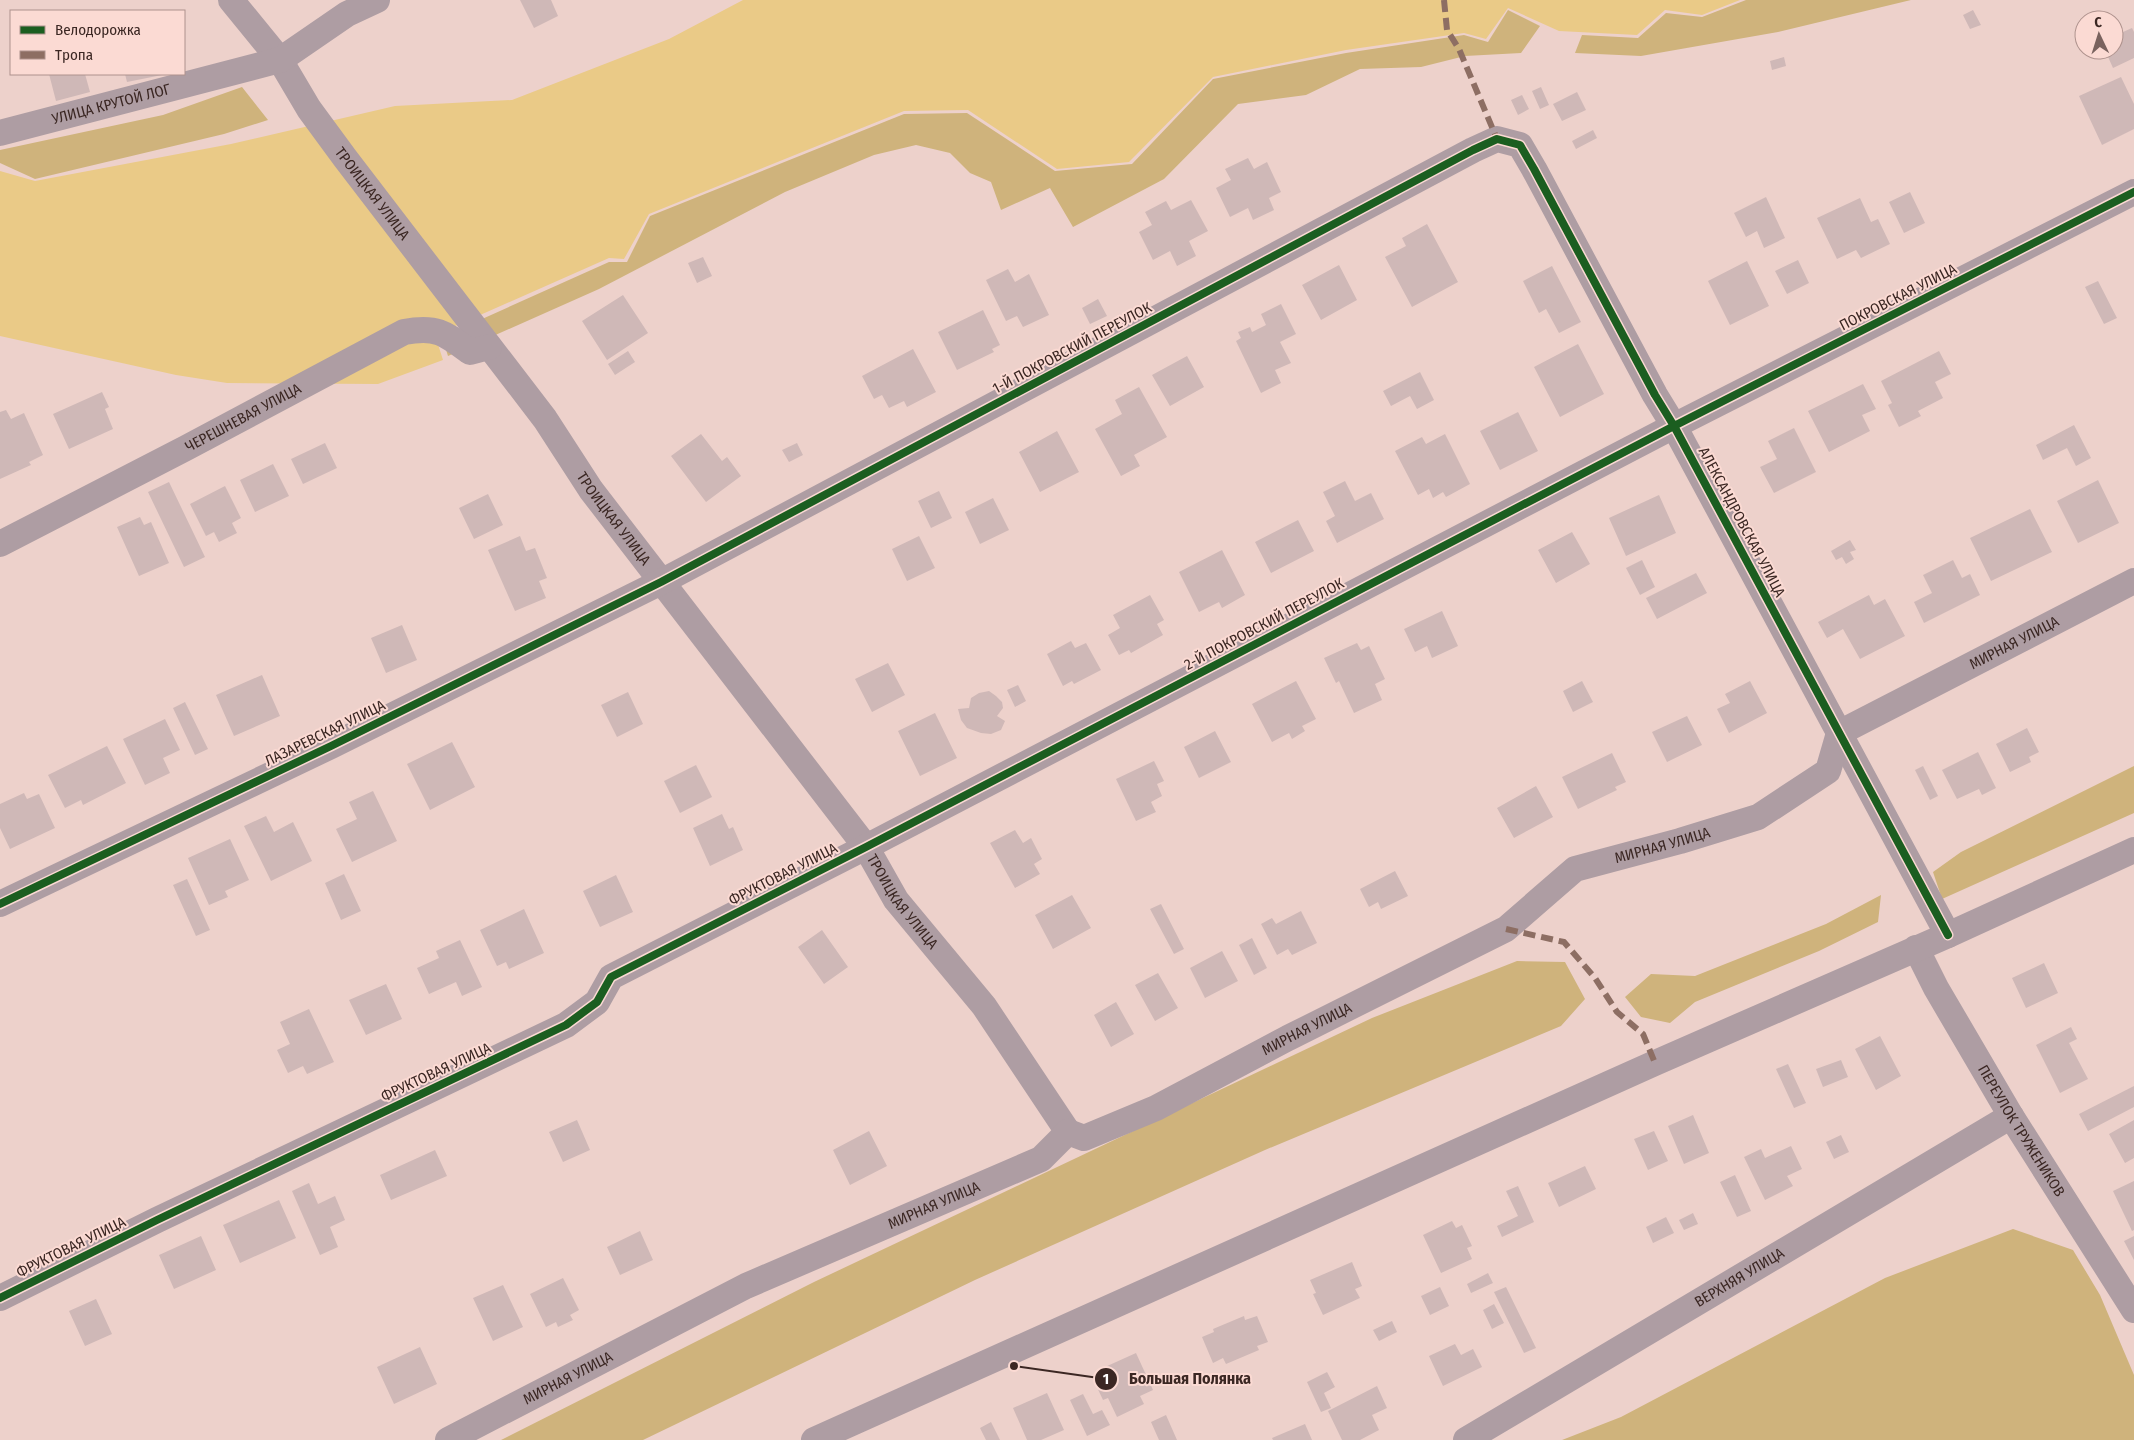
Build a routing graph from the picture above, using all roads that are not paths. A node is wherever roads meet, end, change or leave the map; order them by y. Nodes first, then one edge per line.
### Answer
1 (231, 0) edge
2 (377, 0) edge
3 (280, 60) junction
4 (0, 133) edge
5 (1497, 139) joint
6 (2134, 192) edge
7 (488, 347) junction
8 (1674, 426) junction
9 (0, 544) edge
10 (2134, 581) edge
11 (661, 582) junction
12 (1839, 733) junction
13 (866, 847) junction
14 (2134, 850) edge
15 (0, 904) edge
16 (1948, 935) junction
17 (1916, 948) junction
18 (2011, 1116) junction
19 (1068, 1132) junction
20 (0, 1298) edge
21 (2134, 1310) edge
22 (448, 1440) edge
23 (814, 1440) edge
24 (1466, 1440) edge

1 - 3 street, ТРОИЦКАЯ УЛИЦА
2 - 3 street, УЛИЦА КРУТОЙ ЛОГ
3 - 4 street, УЛИЦА КРУТОЙ ЛОГ
3 - 7 street, ТРОИЦКАЯ УЛИЦА
5 - 8 street, АЛЕКСАНДРОВСКАЯ УЛИЦА
5 - 11 street, 1-Й ПОКРОВСКИЙ ПЕРЕУЛОК
6 - 8 street, ПОКРОВСКАЯ УЛИЦА
7 - 9 street, ЧЕРЕШНЕВАЯ УЛИЦА
7 - 11 street, ТРОИЦКАЯ УЛИЦА
8 - 12 street, АЛЕКСАНДРОВСКАЯ УЛИЦА
8 - 13 street, 2-Й ПОКРОВСКИЙ ПЕРЕУЛОК
10 - 12 street, МИРНАЯ УЛИЦА
11 - 13 street, ТРОИЦКАЯ УЛИЦА
11 - 15 street, ЛАЗАРЕВСКАЯ УЛИЦА
12 - 16 street, АЛЕКСАНДРОВСКАЯ УЛИЦА
12 - 19 street, МИРНАЯ УЛИЦА
13 - 19 street, ТРОИЦКАЯ УЛИЦА
13 - 20 street, ФРУКТОВАЯ УЛИЦА
14 - 16 street
16 - 17 street
17 - 18 street, ПЕРЕУЛОК ТРУЖЕНИКОВ
17 - 23 street
18 - 21 street, ПЕРЕУЛОК ТРУЖЕНИКОВ
18 - 24 street, ВЕРХНЯЯ УЛИЦА
19 - 22 street, МИРНАЯ УЛИЦА

